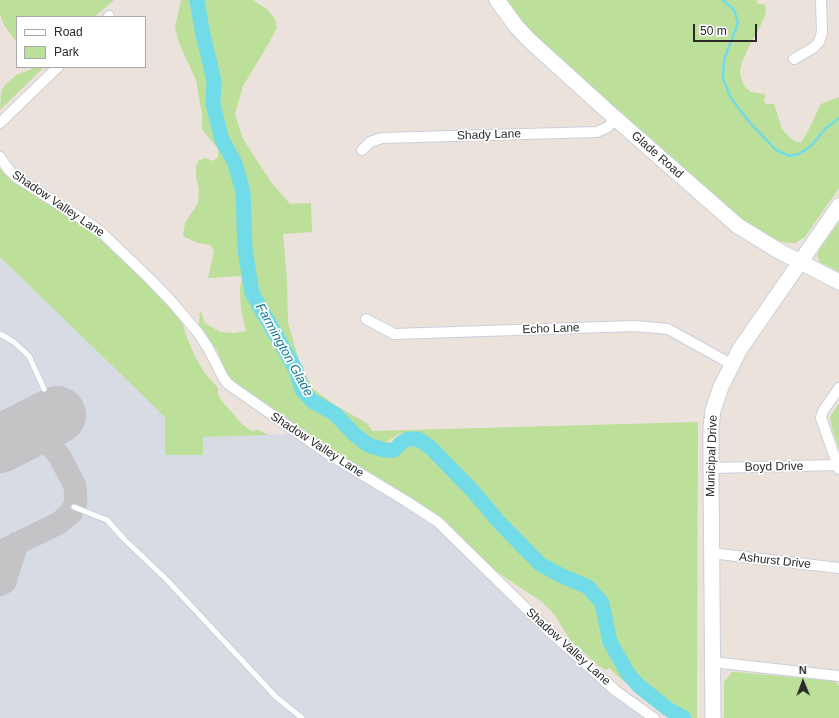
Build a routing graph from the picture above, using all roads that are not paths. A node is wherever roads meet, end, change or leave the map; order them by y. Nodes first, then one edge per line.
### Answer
1 (497, 0) edge
2 (821, 0) edge
3 (794, 59) dead end
4 (57, 68) edge
5 (615, 118) junction
6 (0, 123) edge
7 (362, 150) dead end
8 (0, 157) edge
9 (839, 206) edge
10 (800, 262) junction
11 (839, 282) edge
12 (366, 319) dead end
13 (0, 334) edge
14 (732, 364) junction
15 (839, 388) edge
16 (44, 389) dead end
17 (838, 467) edge
18 (711, 468) junction
19 (74, 507) dead end
20 (711, 554) junction
21 (839, 568) edge
22 (712, 662) junction
23 (839, 676) edge
24 (302, 718) edge
25 (654, 718) edge
26 (713, 718) edge

1 - 5 main road, Glade Road
2 - 3 street
4 - 6 street
5 - 7 street, Shady Lane
5 - 10 main road, Glade Road
8 - 25 street, Shadow Valley Lane
9 - 10 main road, Municipal Drive
10 - 11 main road, Glade Road
10 - 14 main road, Municipal Drive
12 - 14 street, Echo Lane
13 - 16 lane
14 - 18 main road, Municipal Drive
15 - 17 street
17 - 18 street, Boyd Drive
18 - 20 main road, Municipal Drive
19 - 24 lane
20 - 21 street, Ashurst Drive
20 - 22 main road, Municipal Drive
22 - 23 street
22 - 26 main road, Municipal Drive

